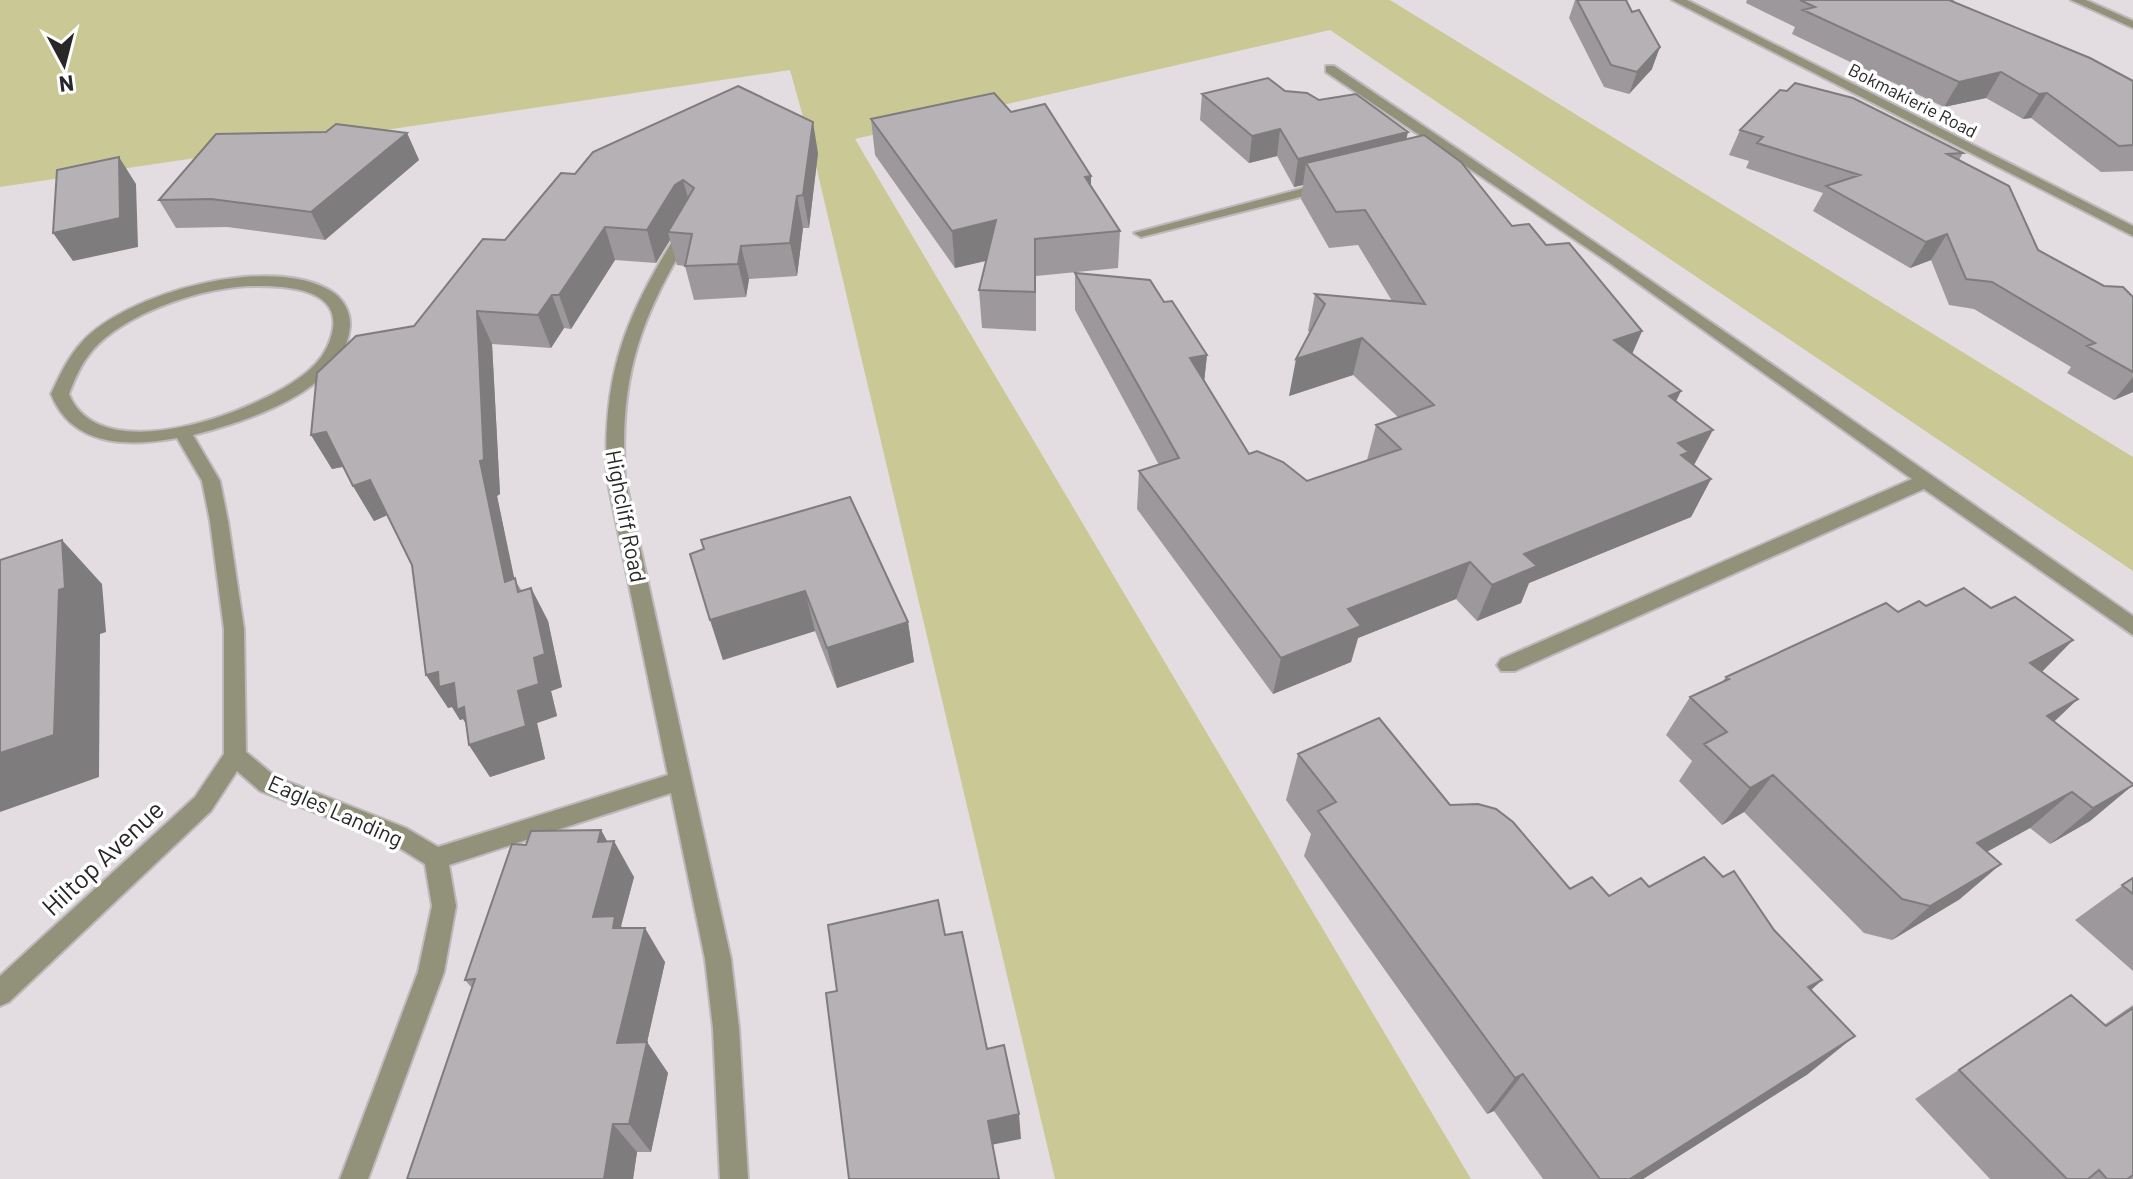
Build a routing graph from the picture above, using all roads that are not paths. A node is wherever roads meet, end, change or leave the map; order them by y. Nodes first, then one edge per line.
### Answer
1 (1678, 0) edge
2 (2077, 0) edge
3 (2133, 25) edge
4 (1330, 69) dead end
5 (1335, 184) edge
6 (693, 219) edge
7 (2133, 232) edge
8 (1141, 233) dead end
9 (183, 433) junction
10 (1927, 480) junction
11 (2133, 627) edge
12 (1508, 665) dead end
13 (235, 756) junction
14 (682, 780) junction
15 (436, 858) junction
16 (0, 993) edge
17 (354, 1179) edge
18 (734, 1179) edge

1 - 7 street, Bokmakierie Road
2 - 3 street
4 - 10 street
5 - 8 street
6 - 14 street, Highcliff Road
9 - 9 street
9 - 13 street
10 - 11 street
10 - 12 street
13 - 15 street, Eagles Landing
13 - 16 street, Hiltop Avenue
14 - 15 street
14 - 18 street, Highcliff Road
15 - 17 street

